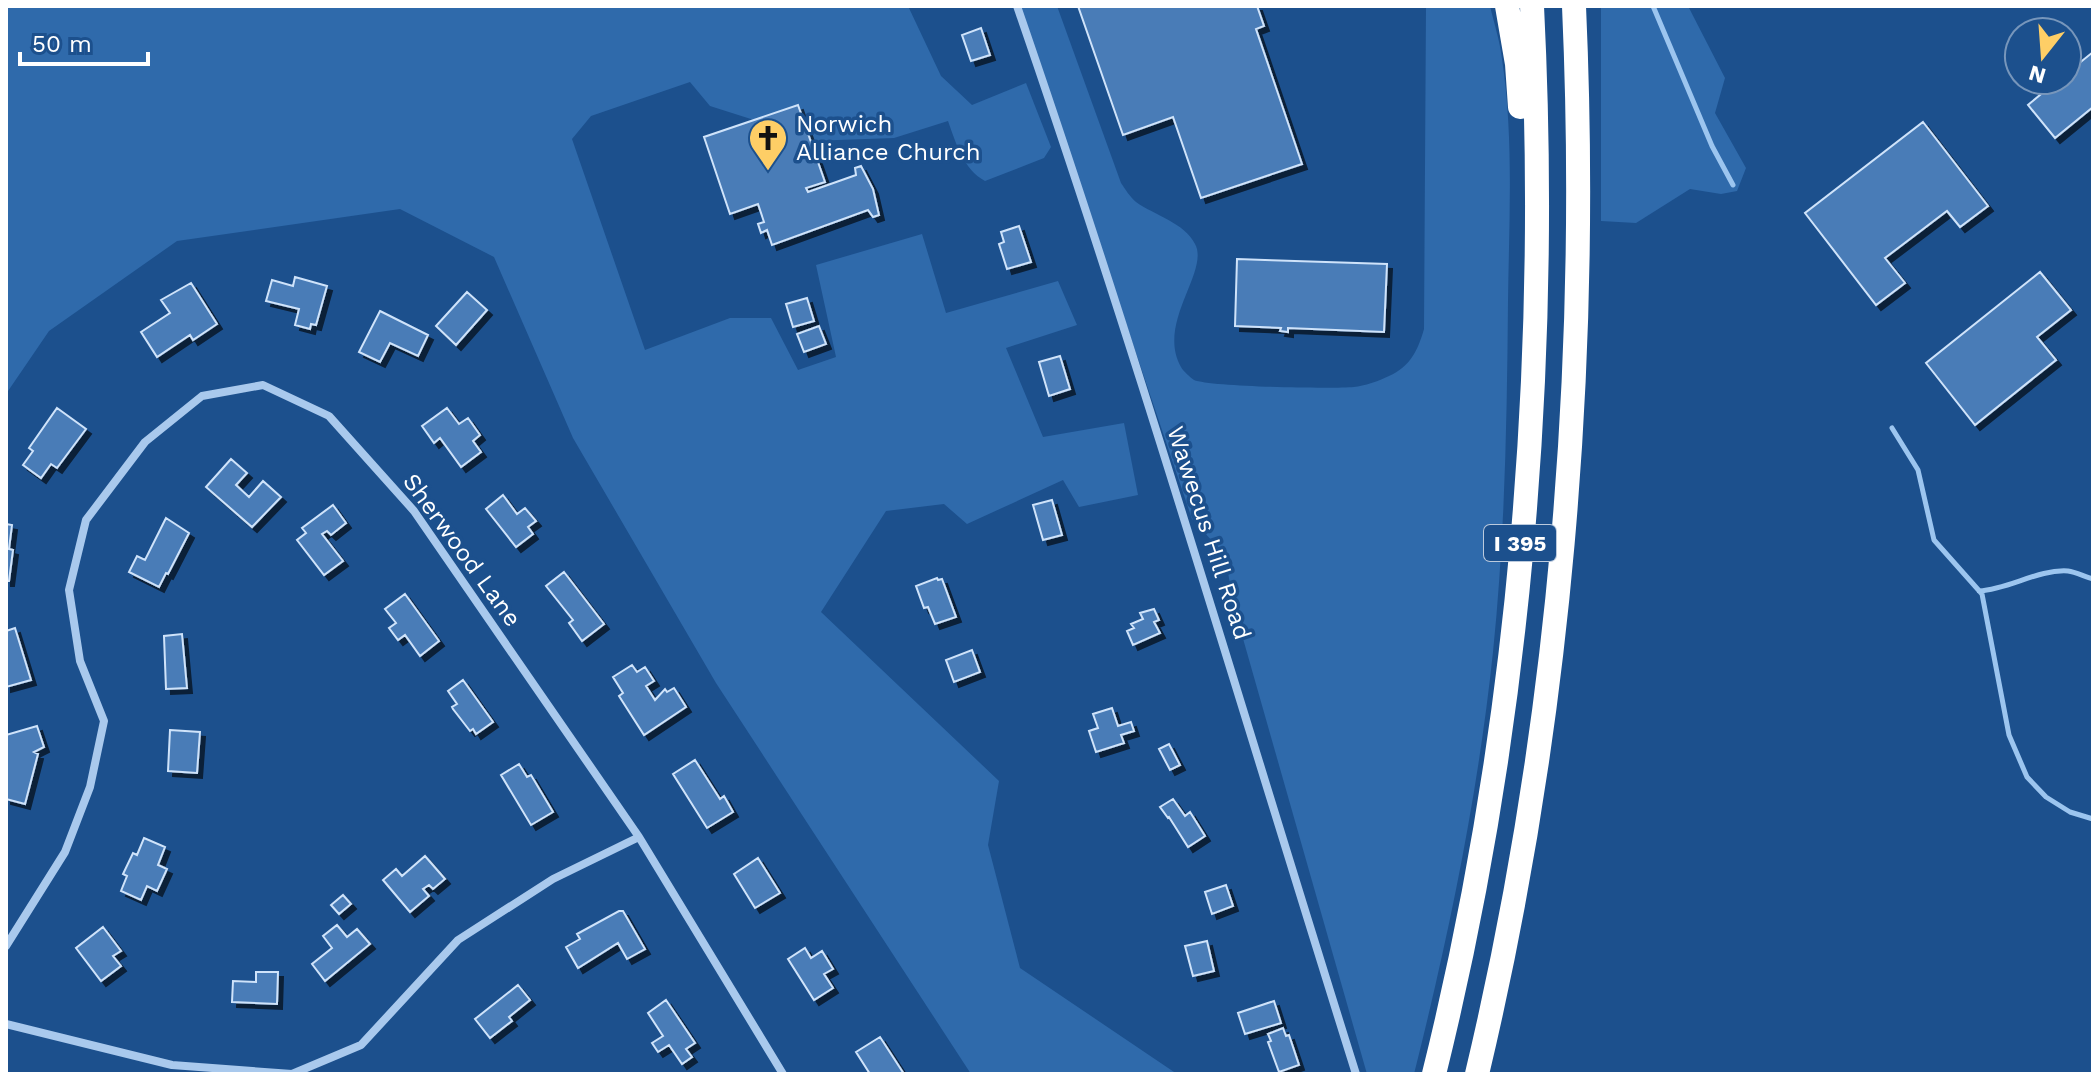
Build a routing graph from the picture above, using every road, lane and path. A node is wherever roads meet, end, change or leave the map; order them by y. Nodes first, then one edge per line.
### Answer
1 (1017, 6) edge
2 (1507, 6) edge
3 (1532, 6) edge
4 (1574, 6) edge
5 (1536, 197) junction
6 (639, 837) junction
7 (6, 946) edge
8 (6, 1024) edge
9 (783, 1074) edge
10 (1356, 1074) edge
11 (1434, 1074) edge
12 (1477, 1074) edge

1 - 10 street, Wawecus Hill Road
2 - 5 highway
3 - 5 highway, I 395
4 - 12 highway, I 395
5 - 11 highway, I 395
6 - 7 street, Sherwood Lane
6 - 8 street
6 - 9 street, Sherwood Lane

